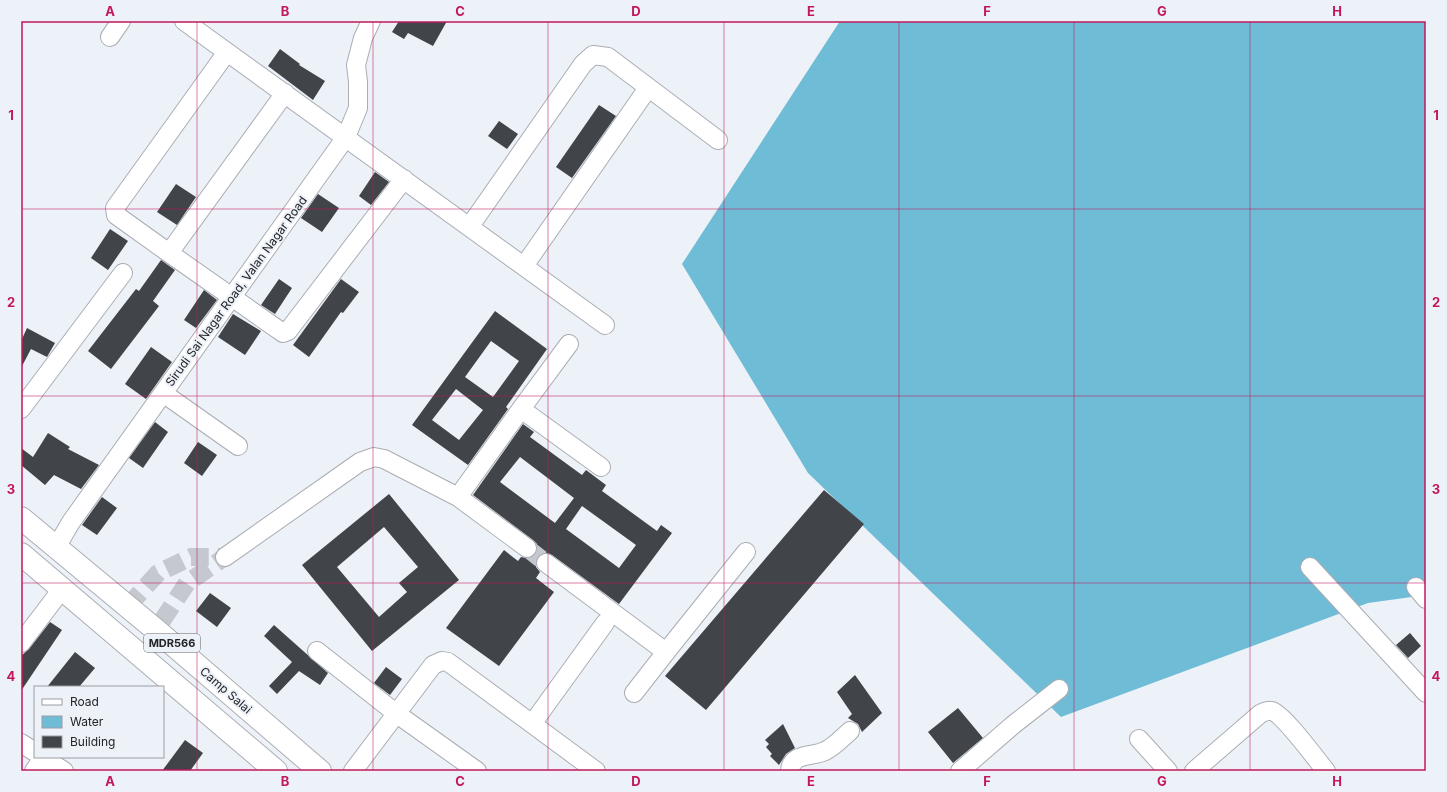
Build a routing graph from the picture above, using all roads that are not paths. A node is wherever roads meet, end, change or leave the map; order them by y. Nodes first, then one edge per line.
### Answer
1 (121, 21) edge
2 (184, 21) edge
3 (371, 21) edge
4 (110, 37) dead end
5 (227, 52) junction
6 (648, 88) junction
7 (285, 93) junction
8 (346, 137) junction
9 (718, 140) dead end
10 (404, 179) junction
11 (470, 226) junction
12 (169, 253) junction
13 (524, 266) junction
14 (123, 273) dead end
15 (232, 299) junction
16 (605, 325) dead end
17 (569, 344) dead end
18 (163, 393) junction
19 (21, 409) edge
20 (521, 409) junction
21 (238, 446) dead end
22 (601, 467) dead end
23 (458, 496) junction
24 (21, 518) edge
25 (57, 546) junction
26 (527, 548) tunnel mouth
27 (746, 552) dead end
28 (21, 554) edge
29 (225, 557) dead end
30 (546, 563) tunnel mouth
31 (1310, 567) dead end
32 (62, 589) junction
33 (605, 623) dead end
34 (21, 643) edge
35 (317, 651) dead end
36 (666, 652) junction
37 (1059, 689) dead end
38 (634, 693) dead end
39 (1426, 693) edge
40 (397, 714) junction
41 (532, 724) junction
42 (850, 731) dead end
43 (1139, 739) dead end
44 (21, 743) edge
45 (34, 758) edge
46 (21, 762) edge
47 (38, 762) edge
48 (64, 771) edge
49 (276, 771) edge
50 (320, 771) edge
51 (353, 771) edge
52 (477, 771) edge
53 (596, 771) edge
54 (790, 771) edge
55 (960, 771) edge
56 (1168, 771) edge
57 (1194, 771) edge
58 (1326, 771) edge

1 - 4 street
2 - 5 street
3 - 8 street, Sirudi Sai Nagar Road, Valan Nagar Road
5 - 7 street
5 - 12 street
6 - 9 street
6 - 11 street
6 - 13 street
7 - 8 street
7 - 12 street
8 - 10 street
8 - 15 street, Sirudi Sai Nagar Road, Valan Nagar Road
10 - 11 street
10 - 15 street
11 - 13 street
12 - 15 street
13 - 16 street
14 - 19 street
15 - 18 street, Sirudi Sai Nagar Road, Valan Nagar Road
17 - 20 street
18 - 21 street
18 - 25 street, Sirudi Sai Nagar Road, Valan Nagar Road
20 - 22 street
20 - 23 street
23 - 26 street
23 - 29 street
24 - 25 main road, Camp Salai / MDR566
25 - 50 main road, Camp Salai / MDR566
27 - 36 street
28 - 32 main road, MDR566
30 - 36 street
31 - 39 street
32 - 34 street
32 - 49 main road, MDR566
33 - 41 street
35 - 40 street
36 - 38 street
37 - 55 street
40 - 41 street
40 - 51 street
40 - 52 street
41 - 53 street
42 - 54 street
43 - 56 street
44 - 45 street
46 - 47 street
47 - 48 street
57 - 58 street

